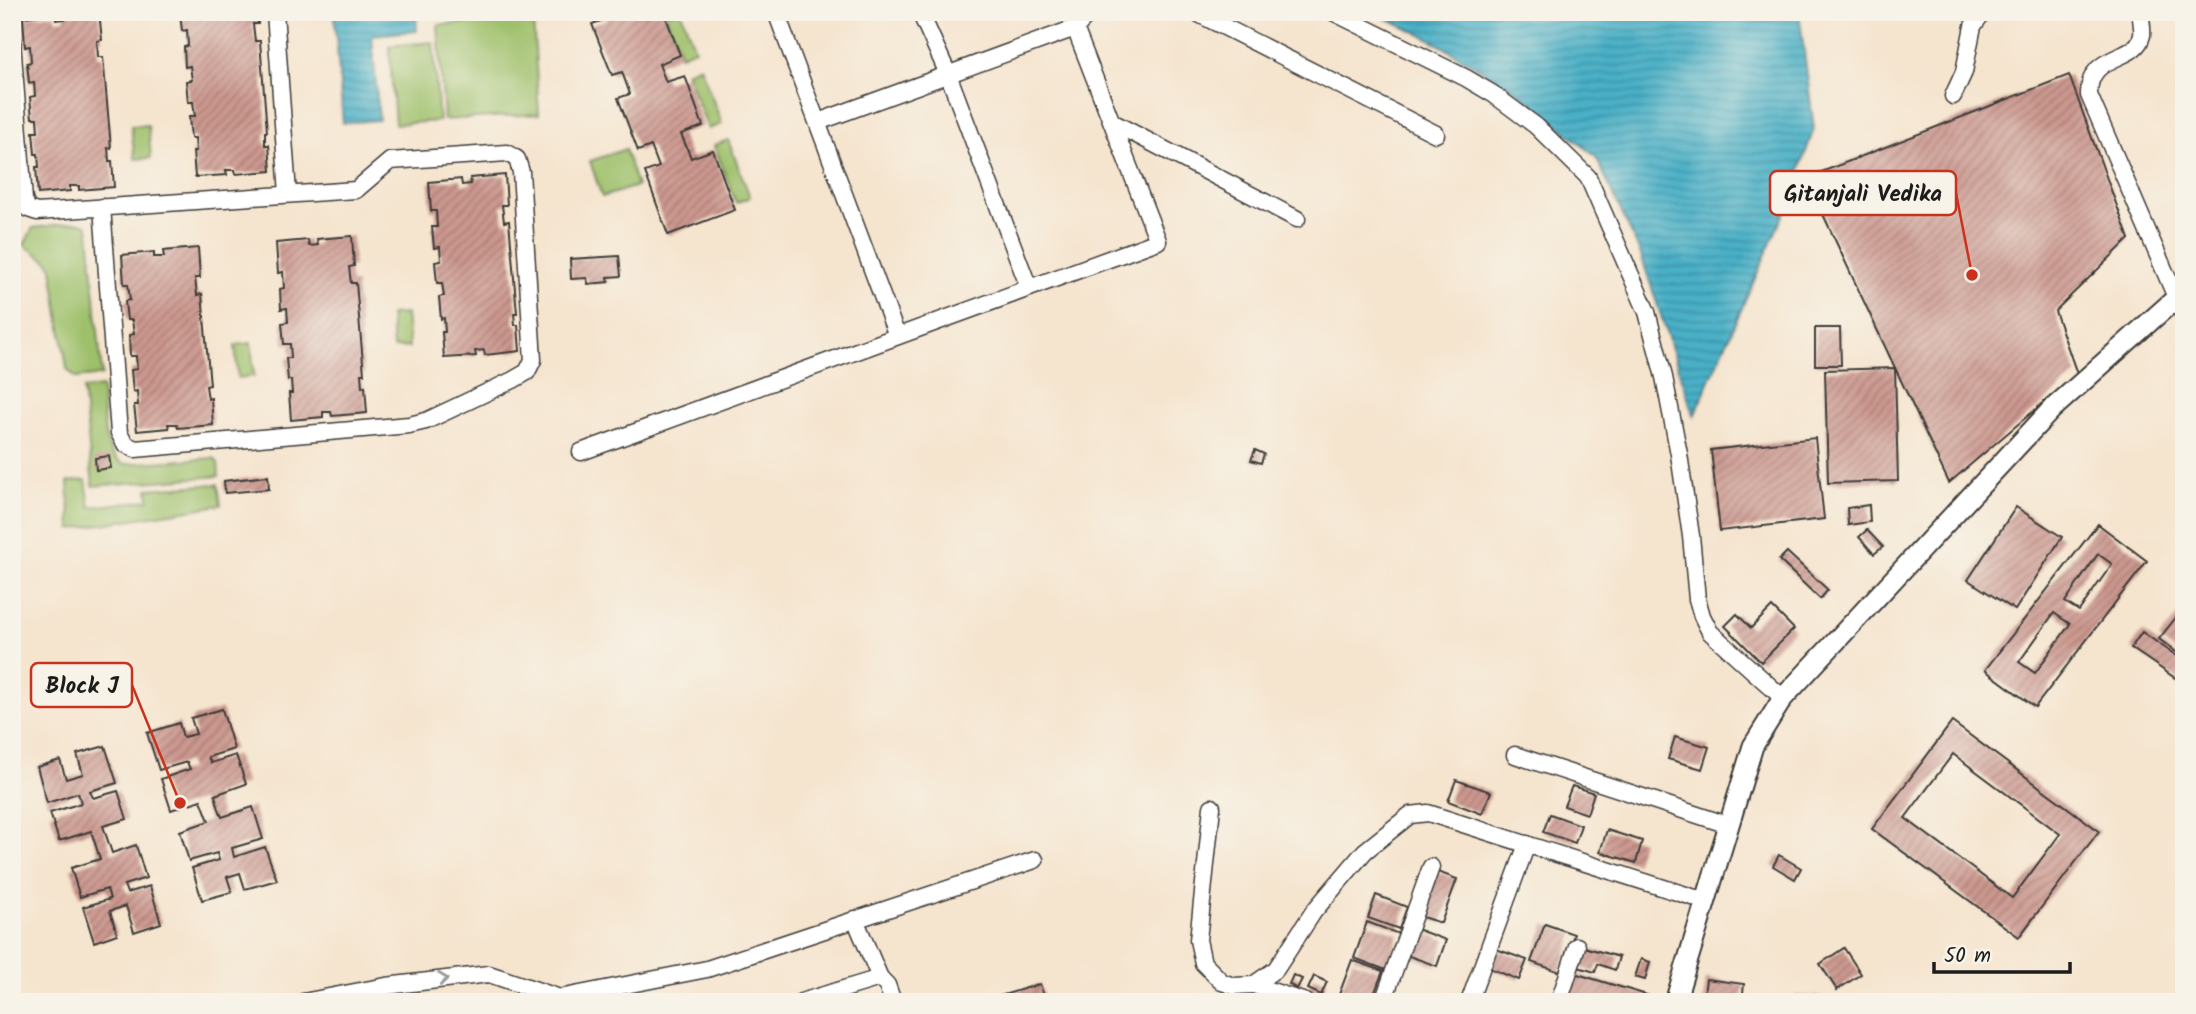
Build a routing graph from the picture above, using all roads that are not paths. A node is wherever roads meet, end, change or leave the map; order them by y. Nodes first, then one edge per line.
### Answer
1 (275, 12) edge
2 (776, 12) edge
3 (920, 12) edge
4 (1091, 12) edge
5 (1195, 12) edge
6 (1333, 12) edge
7 (1983, 12) edge
8 (2140, 12) edge
9 (1075, 28) junction
10 (12, 41) edge
11 (948, 74) junction
12 (1954, 96) dead end
13 (818, 122) junction
14 (1112, 122) junction
15 (1436, 134) dead end
16 (288, 194) junction
17 (102, 207) junction
18 (1297, 219) dead end
19 (1029, 288) junction
20 (2181, 302) edge
21 (897, 336) junction
22 (582, 452) dead end
23 (1783, 698) junction
24 (1515, 755) dead end
25 (1212, 807) dead end
26 (1728, 825) junction
27 (1527, 844) junction
28 (1035, 860) dead end
29 (1431, 867) dead end
30 (1705, 901) junction
31 (855, 919) junction
32 (1577, 946) dead end
33 (880, 978) junction
34 (1253, 985) junction
35 (559, 998) junction
36 (303, 1002) edge
37 (539, 1002) edge
38 (801, 1002) edge
39 (892, 1002) edge
40 (1306, 1002) edge
41 (1383, 1002) edge
42 (1469, 1002) edge
43 (1559, 1002) edge
44 (1675, 1002) edge

1 - 16 street
2 - 13 street
3 - 11 street
4 - 9 street
5 - 15 street
6 - 23 street
7 - 12 street
8 - 20 street
9 - 11 street
9 - 14 street
10 - 17 street
11 - 13 street
11 - 19 street
13 - 21 street
14 - 18 street
14 - 19 street
16 - 17 street
16 - 17 street
19 - 21 street
20 - 23 street
21 - 22 street
23 - 26 street
24 - 26 street
25 - 34 street
26 - 30 street
27 - 30 street
27 - 34 street
27 - 42 street
28 - 31 street
29 - 41 street
30 - 44 street
31 - 33 street
31 - 35 street
32 - 43 street
33 - 38 street
33 - 39 street
34 - 40 street
36 -> 35 street
35 - 37 street

